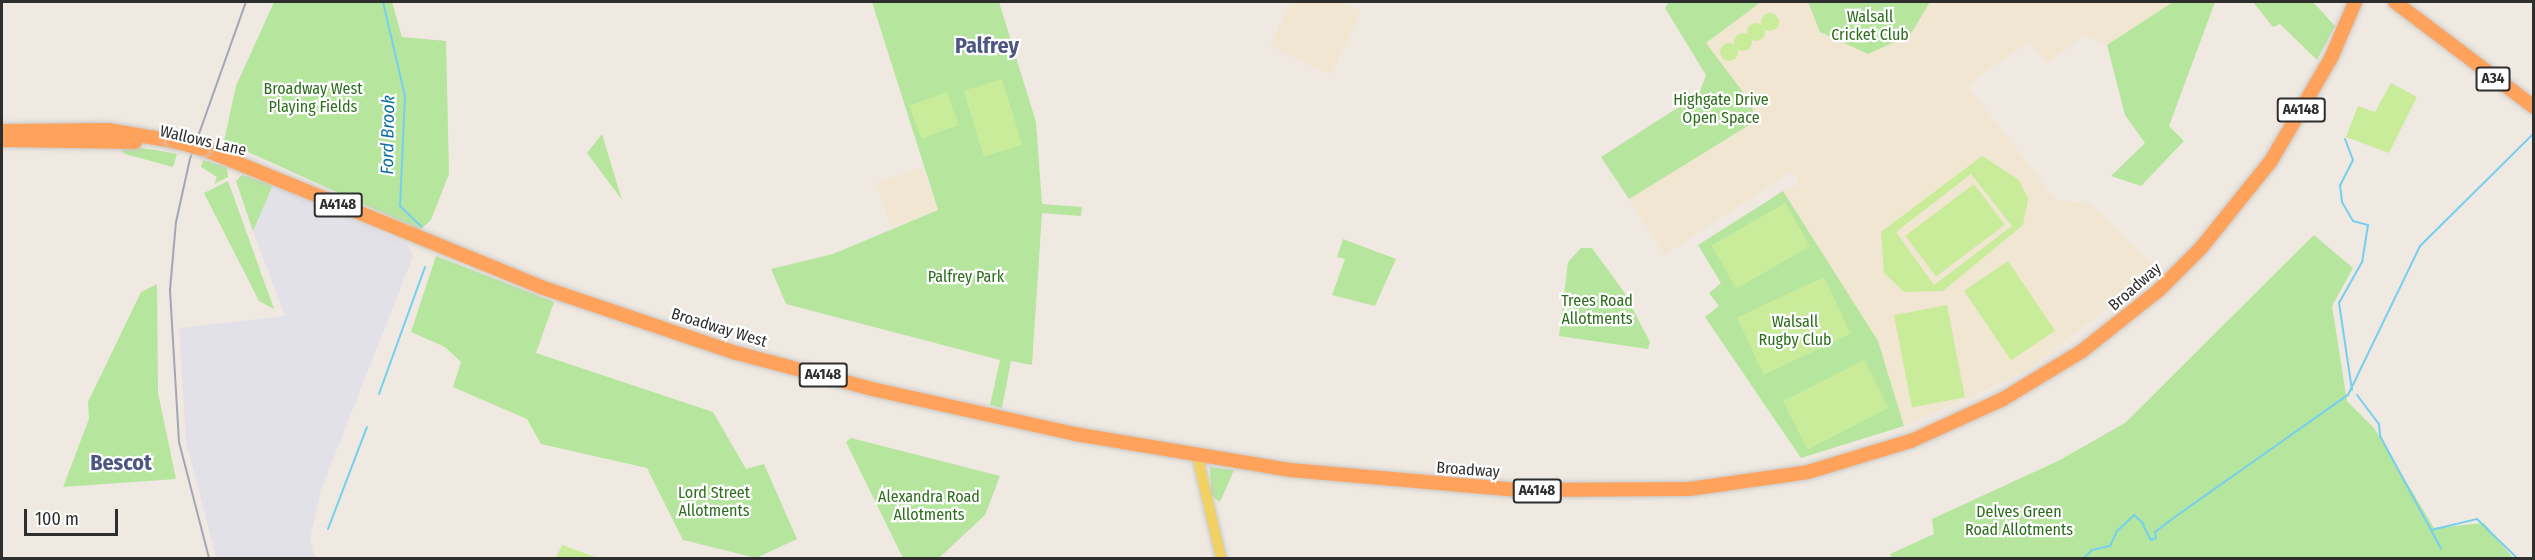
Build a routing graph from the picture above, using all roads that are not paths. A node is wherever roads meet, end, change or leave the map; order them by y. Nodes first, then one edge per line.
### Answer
1 (2355, 2) edge
2 (2362, 2) edge
3 (2395, 3) edge
4 (2347, 23) junction
5 (2534, 107) edge
6 (2, 131) edge
7 (2, 140) edge
8 (173, 145) junction
9 (250, 169) joint
10 (1197, 455) junction
11 (1221, 558) edge

1 - 4 highway, Broadway / A4148
2 - 4 highway, Broadway / A4148
3 - 5 highway, A34
4 - 10 highway, Broadway / A4148
6 - 8 highway, Wallows Lane / A4148
7 - 8 highway, Wallows Lane / A4148
8 - 9 highway, Wallows Lane / A4148
9 - 10 highway, Broadway West / A4148
10 - 11 main road

